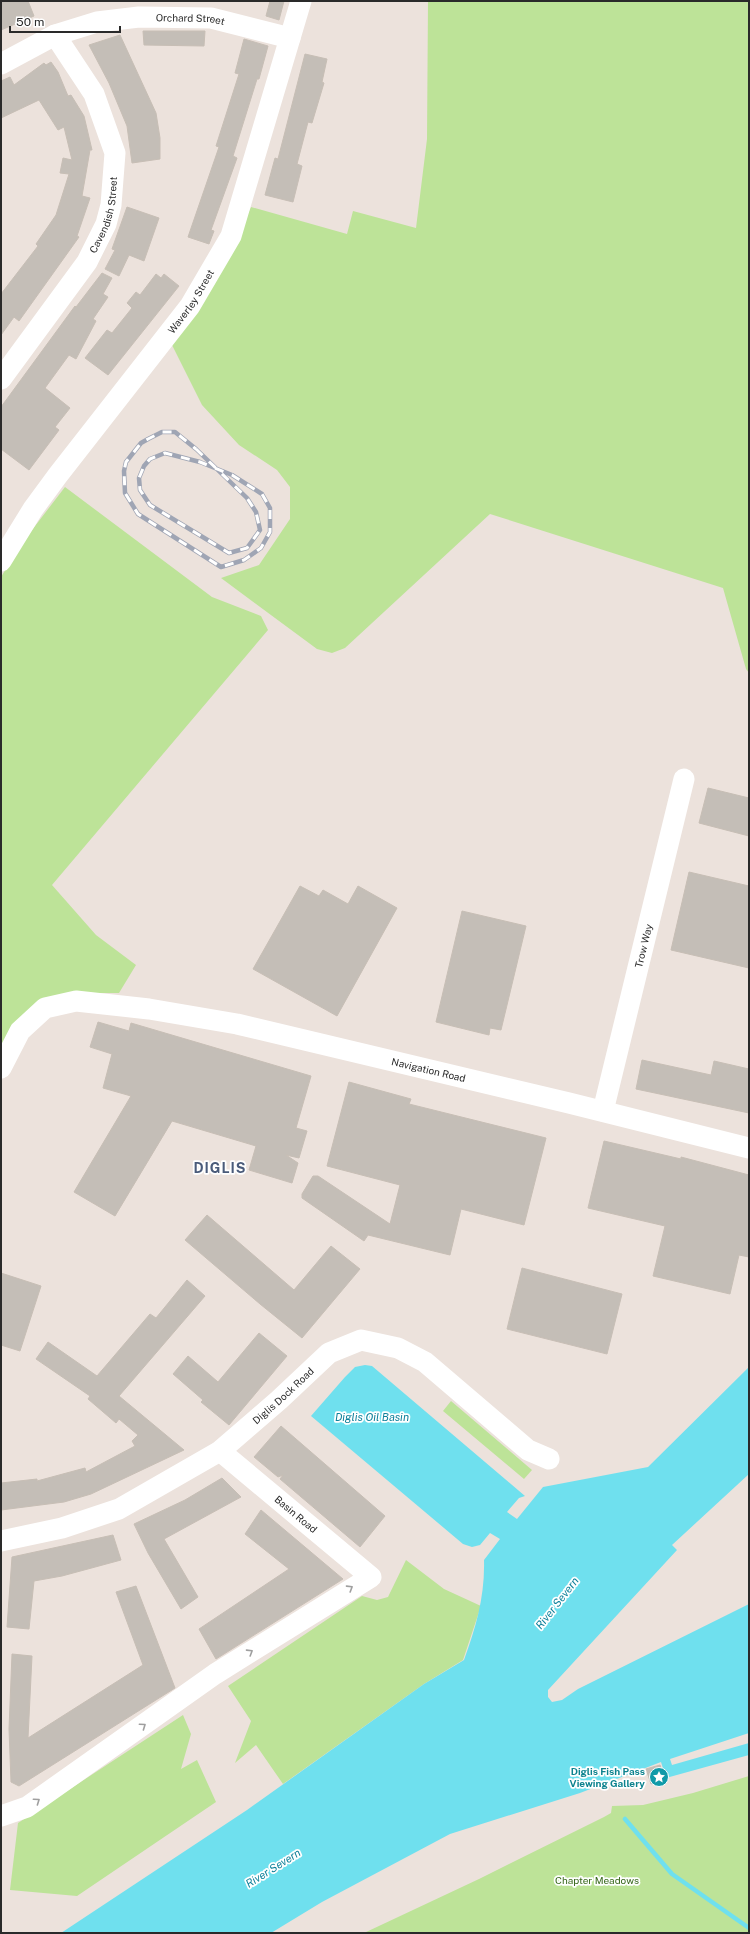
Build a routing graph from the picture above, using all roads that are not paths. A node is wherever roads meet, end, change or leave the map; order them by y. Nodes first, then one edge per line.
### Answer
1 (301, 1) edge
2 (55, 35) junction
3 (290, 38) junction
4 (1, 64) edge
5 (1, 379) edge
6 (1, 561) edge
7 (684, 779) dead end
8 (1, 1067) edge
9 (603, 1111) junction
10 (749, 1148) edge
11 (220, 1451) junction
12 (548, 1459) dead end
13 (1, 1541) edge
14 (1, 1816) edge

1 - 3 street, Waverley Street
2 - 3 street, Orchard Street
2 - 4 street, Orchard Street
2 - 5 street, Cavendish Street
3 - 6 street, Waverley Street
7 - 9 street, Trow Way
8 - 9 street, Navigation Road
9 - 10 street, Navigation Road
11 - 12 street, Diglis Dock Road
11 - 13 street, Diglis Dock Road
14 -> 11 street, Basin Road

